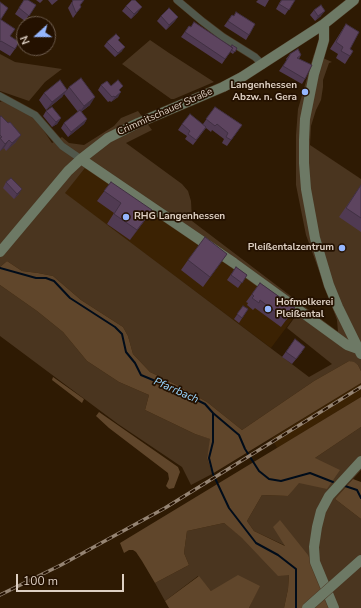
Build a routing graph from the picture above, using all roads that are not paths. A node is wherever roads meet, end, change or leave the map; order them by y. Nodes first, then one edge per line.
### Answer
1 (177, 0) edge
2 (354, 0) edge
3 (324, 24) junction
4 (262, 65) junction
5 (0, 96) edge
6 (81, 159) junction
7 (0, 252) edge
8 (360, 352) edge
9 (361, 461) edge
10 (361, 560) edge
11 (307, 608) edge
12 (334, 608) edge

1 - 4 street
2 - 3 street, Crimmitschauer Straße
3 - 4 street, Crimmitschauer Straße
3 - 8 street
4 - 6 street, Crimmitschauer Straße
5 - 6 street
6 - 7 street, Crimmitschauer Straße
6 - 8 street
9 - 12 street
10 - 11 street, bridge

